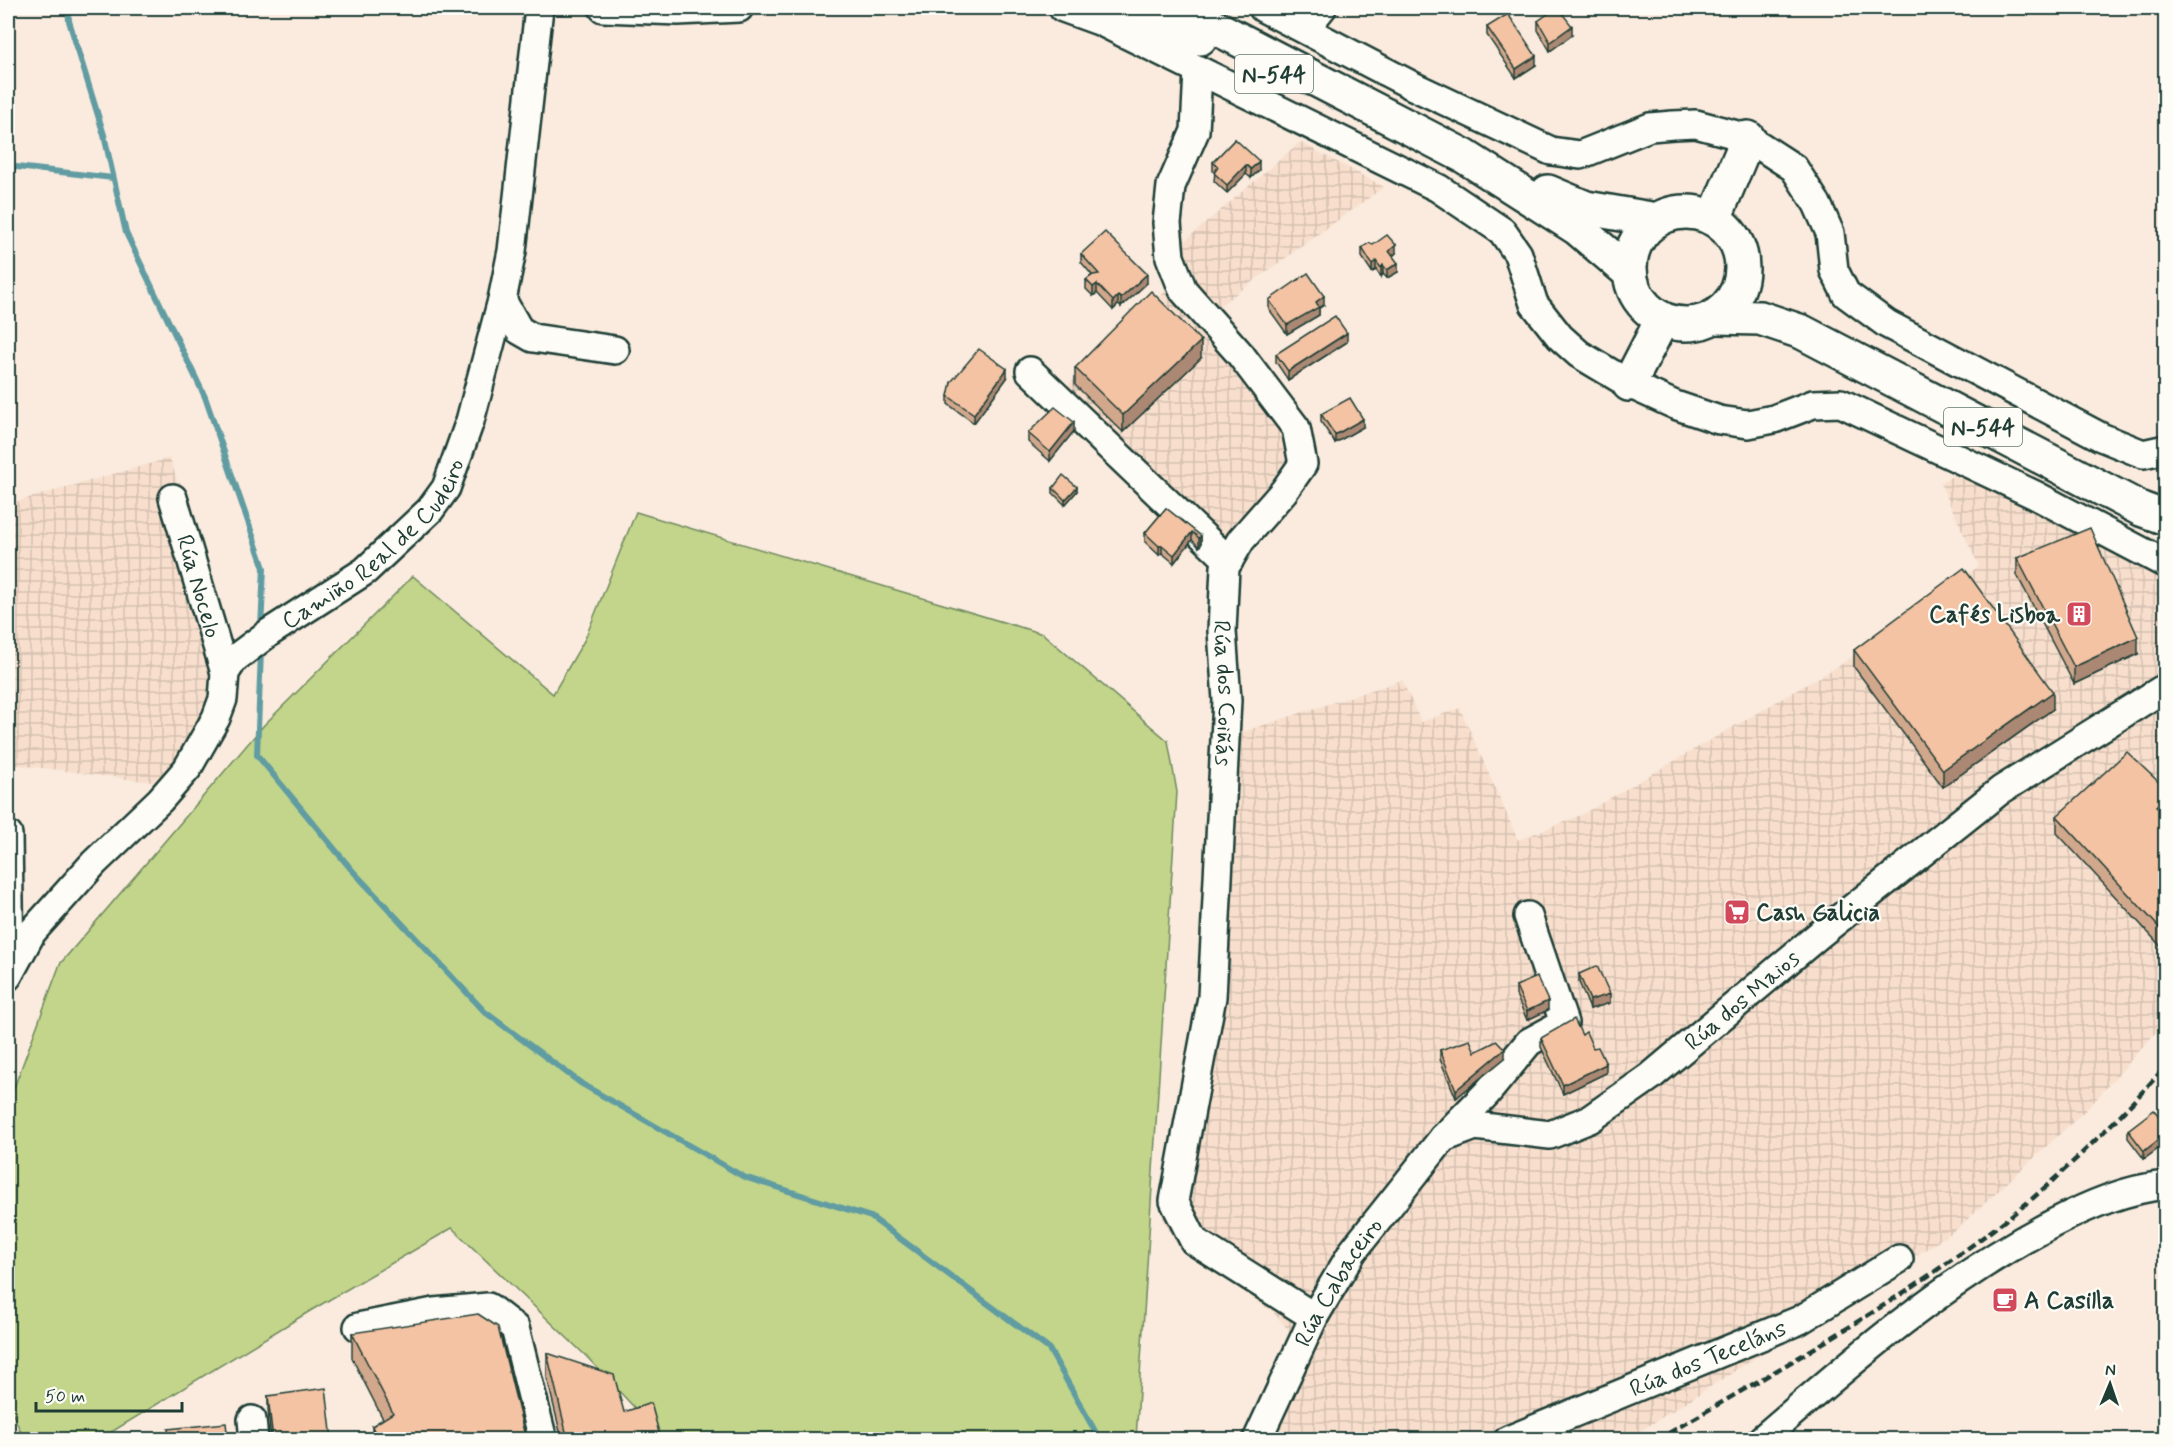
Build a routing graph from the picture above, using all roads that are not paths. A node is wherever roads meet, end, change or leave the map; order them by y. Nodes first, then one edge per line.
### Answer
1 (539, 8) edge
2 (603, 8) edge
3 (740, 8) edge
4 (1063, 8) edge
5 (1133, 8) edge
6 (1178, 8) edge
7 (1222, 8) edge
8 (1263, 8) edge
9 (1322, 8) edge
10 (1305, 29) junction
11 (1198, 71) junction
12 (1419, 132) junction
13 (1748, 138) junction
14 (1464, 156) junction
15 (1714, 219) junction
16 (1656, 220) junction
17 (1630, 273) junction
18 (1743, 273) junction
19 (502, 300) junction
20 (1716, 317) junction
21 (1662, 320) junction
22 (1802, 332) junction
23 (615, 350) dead end
24 (1030, 371) dead end
25 (1629, 384) junction
26 (2166, 449) edge
27 (173, 498) dead end
28 (2166, 518) edge
29 (1228, 561) junction
30 (2166, 564) edge
31 (225, 673) junction
32 (2166, 687) edge
33 (8, 835) edge
34 (1528, 916) dead end
35 (9, 973) edge
36 (1443, 1138) junction
37 (2166, 1185) edge
38 (1899, 1259) dead end
39 (1314, 1317) junction
40 (358, 1327) dead end
41 (543, 1440) edge
42 (1257, 1440) edge
43 (1508, 1440) edge
44 (1761, 1440) edge

1 - 19 street, Camiño Real de Cudeiro
2 - 3 street
4 - 11 street
5 - 12 highway, N-544
6 - 12 highway, N-544
7 - 12 highway, N-544
8 - 10 street
9 - 10 street
10 - 13 street
11 - 25 street
11 - 29 street, Rúa dos Coiñás
12 - 14 highway, N-544
13 - 15 highway
13 - 26 street
14 - 16 highway, N-544
14 - 17 highway, N-544
15 - 16 highway, N-544
15 - 18 highway
16 - 17 highway
17 - 21 highway, N-544
18 - 20 highway
18 - 22 highway, N-544
19 - 23 street
19 - 31 street, Camiño Real de Cudeiro
20 - 21 highway, N-544
20 - 22 highway, N-544
21 - 25 highway
22 - 28 highway, N-544
24 - 29 street
25 - 30 street
27 - 31 street, Rúa Nocelo
29 - 39 street, Rúa dos Coiñás
31 - 35 street
32 - 36 street, Rúa dos Maios
33 - 35 street
34 - 36 street, Rúa Cabaceiro
36 - 39 street, Rúa Cabaceiro
37 - 44 street
38 - 43 street, Rúa dos Teceláns
39 - 42 street, Rúa Cabaceiro
40 - 41 street

